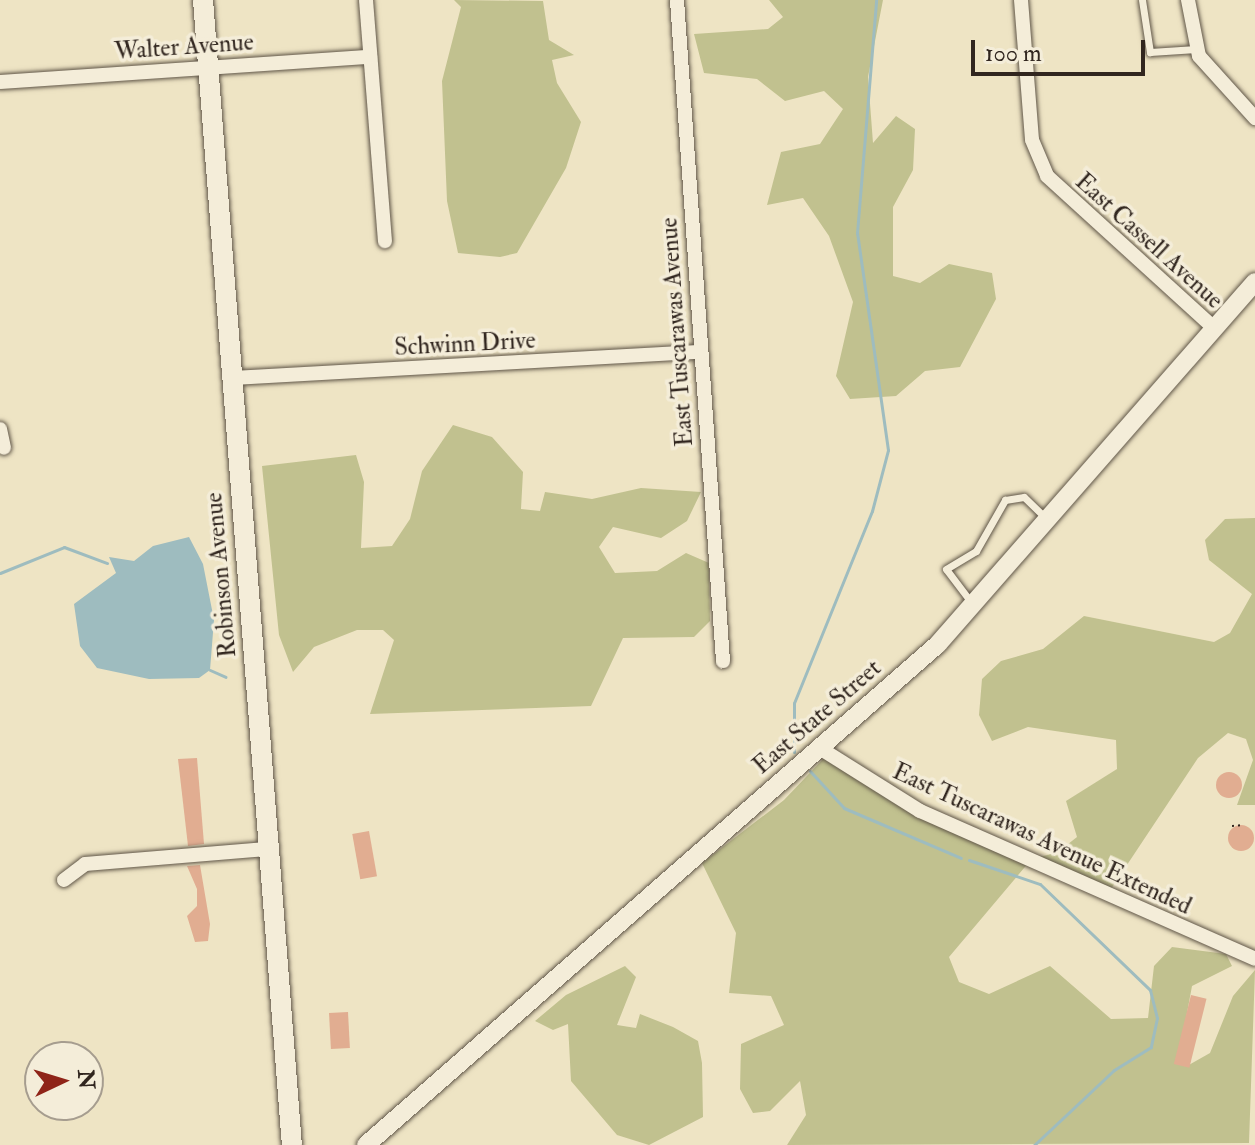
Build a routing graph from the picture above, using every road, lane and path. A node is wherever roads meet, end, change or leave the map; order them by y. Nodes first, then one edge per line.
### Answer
1 (203, 0) edge
2 (366, 0) edge
3 (677, 0) edge
4 (1021, 0) edge
5 (1142, 0) edge
6 (1188, 0) edge
7 (1196, 49) junction
8 (370, 57) junction
9 (207, 67) junction
10 (0, 82) edge
11 (1255, 118) edge
12 (385, 241) dead end
13 (1255, 282) edge
14 (1215, 329) junction
15 (700, 352) junction
16 (231, 378) junction
17 (0, 429) edge
18 (4, 448) dead end
19 (1047, 518) junction
20 (972, 603) junction
21 (723, 661) dead end
22 (818, 747) junction
23 (1244, 825) dead end
24 (1232, 826) dead end
25 (269, 849) junction
26 (64, 880) dead end
27 (1255, 959) edge
28 (292, 1145) edge
29 (366, 1145) edge

1 - 9 main road, Robinson Avenue
2 - 8 street
3 - 15 street, East Tuscarawas Avenue
4 - 14 street, East Cassell Avenue
5 - 7 lane
6 - 7 street
7 - 11 street
8 - 9 street, Walter Avenue
8 - 12 street
9 - 10 street, Walter Avenue
9 - 16 main road, Robinson Avenue
13 - 14 street, East State Street
14 - 19 street, East State Street
15 - 16 street, Schwinn Drive
15 - 21 street, East Tuscarawas Avenue
16 - 25 main road, Robinson Avenue
17 - 18 street
19 - 20 street, East State Street
19 - 20 lane
20 - 22 street, East State Street
22 - 27 street, East Tuscarawas Avenue Extended
22 - 29 street, East State Street
23 - 24 path
25 - 26 street
25 - 28 main road, Robinson Avenue

